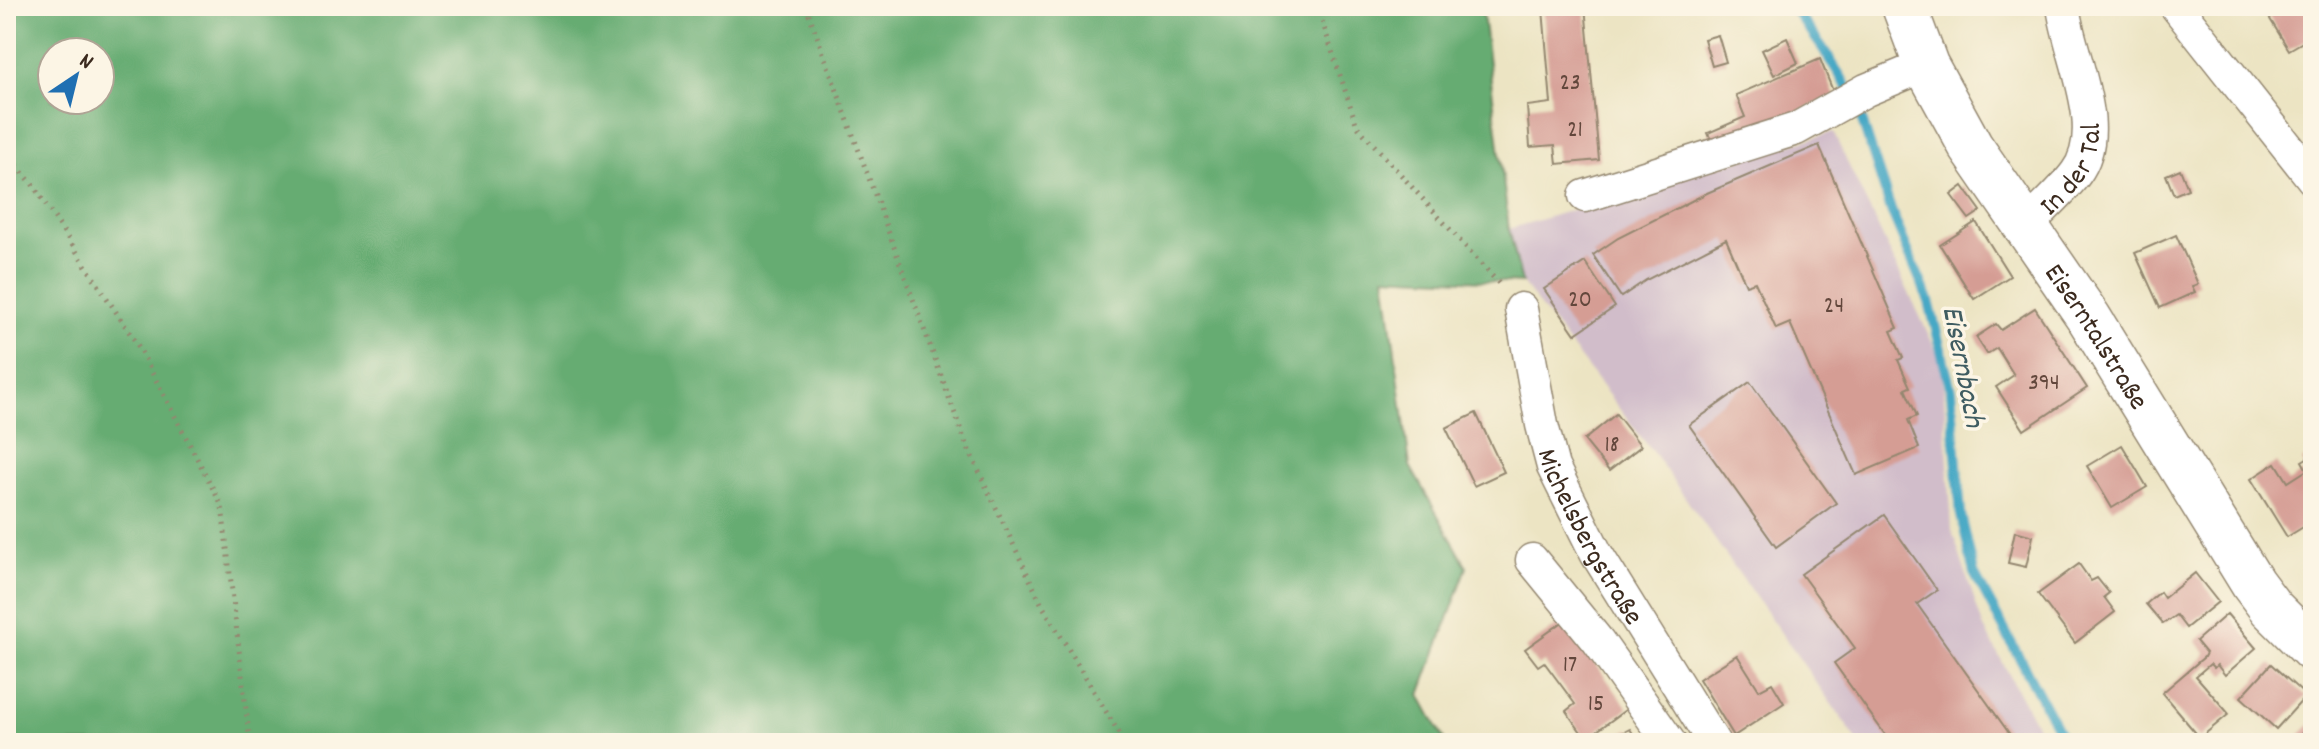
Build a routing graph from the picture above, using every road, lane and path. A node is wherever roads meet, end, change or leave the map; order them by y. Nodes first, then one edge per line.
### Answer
1 (806, 6) edge
2 (1317, 6) edge
3 (1904, 6) edge
4 (2063, 6) edge
5 (2176, 6) edge
6 (1926, 65) junction
7 (6, 154) edge
8 (2313, 179) edge
9 (1585, 196) dead end
10 (2025, 227) junction
11 (1521, 309) joint
12 (1532, 560) dead end
13 (2313, 650) edge
14 (250, 743) edge
15 (1125, 743) edge
16 (1670, 743) edge
17 (1714, 743) edge

1 - 15 path
2 - 11 path
3 - 6 main road, Eiserntalstraße
4 - 10 street, In der Tal
5 - 8 street
6 - 9 street
6 - 10 main road, Eiserntalstraße
7 - 14 path
10 - 13 main road, Eiserntalstraße
11 - 17 street, Michelsbergstraße
12 - 16 street, Michelsbergstraße

